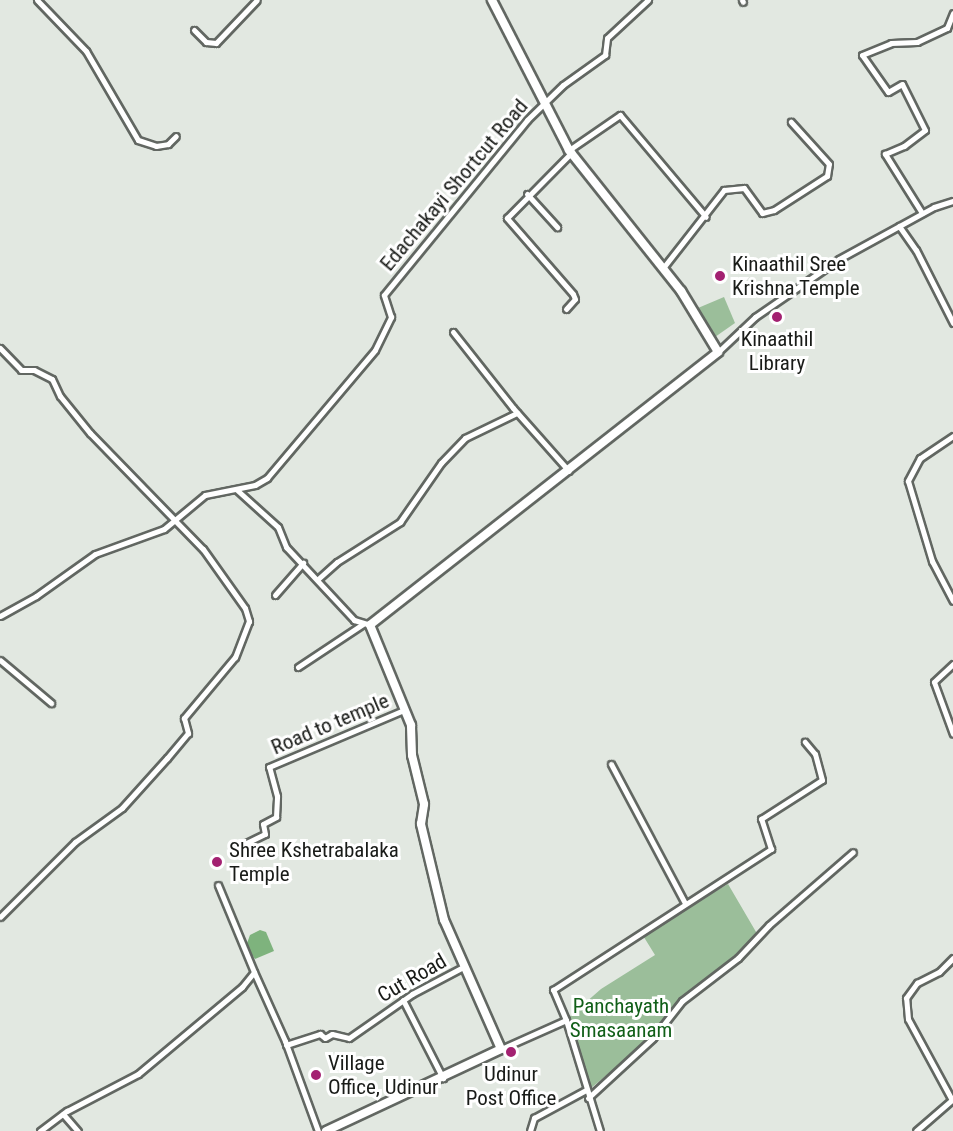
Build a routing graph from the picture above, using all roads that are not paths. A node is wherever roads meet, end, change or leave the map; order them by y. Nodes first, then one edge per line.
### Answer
1 (37, 0) edge
2 (257, 0) edge
3 (492, 0) edge
4 (648, 0) edge
5 (953, 13) edge
6 (194, 30) dead end
7 (545, 101) junction
8 (791, 122) dead end
9 (176, 136) dead end
10 (570, 151) junction
11 (528, 194) junction
12 (953, 201) edge
13 (922, 213) junction
14 (706, 217) junction
15 (899, 226) junction
16 (557, 227) dead end
17 (663, 268) junction
18 (566, 309) dead end
19 (953, 323) edge
20 (453, 332) dead end
21 (0, 348) edge
22 (718, 352) junction
23 (517, 413) junction
24 (953, 436) edge
25 (569, 471) junction
26 (237, 490) junction
27 (176, 520) junction
28 (303, 563) junction
29 (318, 579) junction
30 (275, 595) dead end
31 (953, 601) edge
32 (0, 616) edge
33 (366, 625) junction
34 (0, 660) edge
35 (953, 664) edge
36 (298, 667) dead end
37 (51, 703) dead end
38 (404, 710) junction
39 (953, 734) edge
40 (805, 742) dead end
41 (611, 764) dead end
42 (236, 848) dead end
43 (853, 852) dead end
44 (218, 885) dead end
45 (686, 903) junction
46 (0, 917) edge
47 (953, 958) edge
48 (465, 966) junction
49 (254, 972) junction
50 (403, 1000) junction
51 (566, 1020) junction
52 (286, 1045) junction
53 (501, 1049) junction
54 (442, 1078) junction
55 (586, 1090) junction
56 (588, 1098) junction
57 (952, 1100) edge
58 (63, 1114) junction
59 (39, 1131) edge
60 (78, 1131) edge
61 (318, 1131) edge
62 (326, 1131) edge
63 (530, 1131) edge
64 (600, 1131) edge
65 (915, 1131) edge

1 - 9 street
2 - 6 street
3 - 7 main road
4 - 7 street, Edachakayi Shortcut Road
5 - 13 street
7 - 10 main road
7 - 26 street, Edachakayi Shortcut Road
8 - 14 street
10 - 11 street
10 - 14 street
10 - 17 main road
11 - 16 street
11 - 18 street
12 - 13 street
13 - 15 street
14 - 17 street
15 - 19 street
15 - 22 street
17 - 22 main road
20 - 23 street
21 - 27 street
22 - 25 main road
23 - 25 street
23 - 29 street
24 - 31 street
25 - 33 main road
26 - 27 street, Edachakayi Shortcut Road
26 - 28 street
27 - 32 street, Edachakayi Shortcut Road
27 - 46 street
28 - 29 street
28 - 30 street
29 - 33 street
33 - 36 street
33 - 38 main road
34 - 37 street
35 - 39 street
38 - 42 street, Road to temple
38 - 48 main road
40 - 45 street
41 - 45 street
43 - 56 street
44 - 49 street
45 - 51 street
47 - 57 street
48 - 50 street, Cut Road
48 - 53 main road
49 - 52 street
49 - 58 street
50 - 52 street, Cut Road
50 - 54 street
51 - 53 street
51 - 55 street
52 - 61 street
53 - 54 main road
54 - 62 main road
55 - 56 street
55 - 63 street
56 - 64 street
57 - 65 street
58 - 59 street
58 - 60 street

